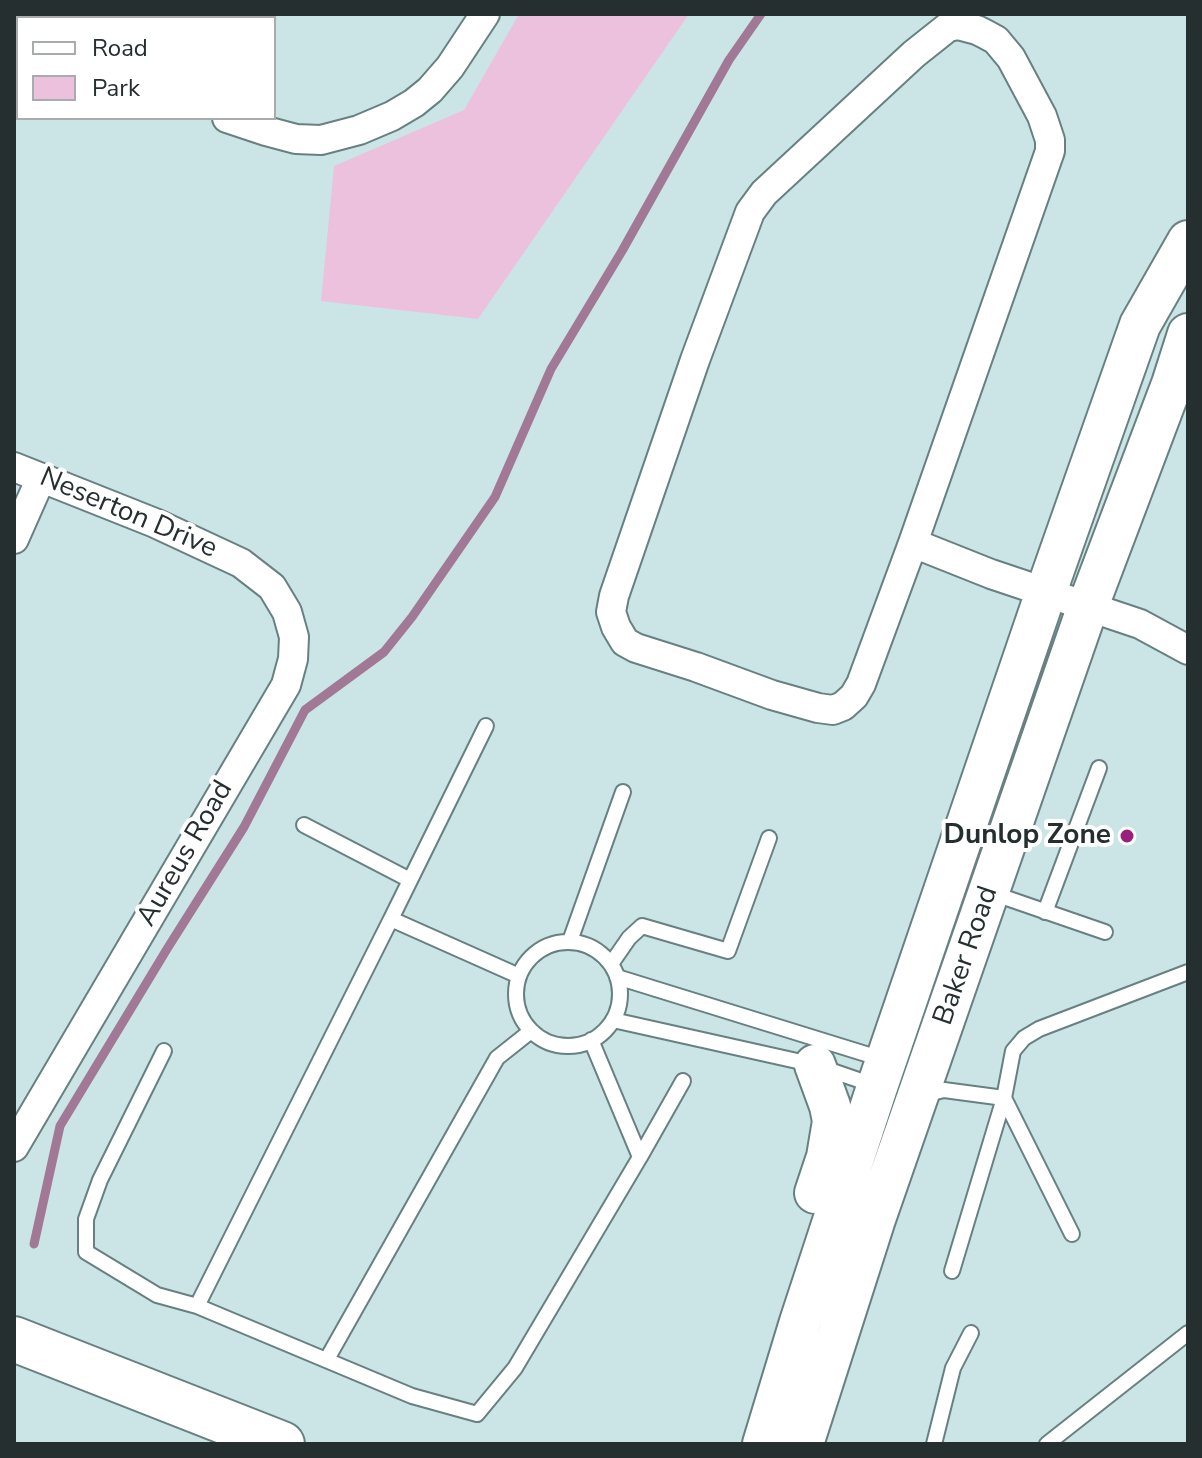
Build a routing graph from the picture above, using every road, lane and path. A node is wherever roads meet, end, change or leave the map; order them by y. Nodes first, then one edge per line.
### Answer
1 (485, 14) edge
2 (234, 120) edge
3 (1188, 241) edge
4 (1188, 334) edge
5 (14, 467) edge
6 (41, 478) junction
7 (14, 539) edge
8 (913, 543) junction
9 (241, 563) joint
10 (1046, 592) junction
11 (1088, 606) junction
12 (1188, 650) edge
13 (486, 726) dead end
14 (1099, 768) dead end
15 (623, 792) dead end
16 (304, 825) dead end
17 (769, 838) dead end
18 (410, 880) junction
19 (989, 892) junction
20 (1045, 912) junction
21 (391, 919) junction
22 (1105, 932) dead end
23 (570, 941) junction
24 (614, 970) junction
25 (1188, 972) edge
26 (519, 976) junction
27 (613, 1020) junction
28 (531, 1031) junction
29 (591, 1040) junction
30 (164, 1051) dead end
31 (815, 1065) junction
32 (907, 1080) junction
33 (683, 1081) dead end
34 (1004, 1098) junction
35 (14, 1147) edge
36 (640, 1157) junction
37 (1072, 1234) dead end
38 (952, 1271) dead end
39 (197, 1306) junction
40 (800, 1322) junction
41 (971, 1333) dead end
42 (1188, 1333) edge
43 (14, 1339) edge
44 (327, 1359) junction
45 (282, 1444) edge
46 (763, 1444) edge
47 (803, 1444) edge
48 (934, 1444) edge
49 (1047, 1444) edge

1 - 2 street
3 - 10 main road, Baker Road
4 - 11 main road, Baker Road
5 - 6 street, Neserton Drive
6 - 7 street
6 - 9 street, Neserton Drive
8 - 8 street
8 - 10 street
9 - 35 street, Aureus Road
10 - 11 street
10 - 32 main road, Baker Road
11 - 12 street
11 - 19 main road, Baker Road
13 - 18 lane
14 - 20 lane
15 - 23 lane
16 - 18 lane
17 - 24 lane
18 - 21 lane
19 - 20 lane
19 - 32 main road, Baker Road
20 - 22 lane
21 - 26 lane
21 - 39 lane
23 - 24 lane
23 - 26 lane
24 - 27 lane
24 - 32 lane
25 - 34 lane
26 - 28 lane
27 - 29 lane
27 - 31 lane
28 - 29 lane
28 - 44 lane
29 - 36 lane
30 - 39 lane
31 - 32 lane
31 - 40 main road
32 - 34 lane
32 - 40 main road, Baker Road
32 - 47 main road, Baker Road
33 - 36 lane
34 - 37 lane
34 - 38 lane
36 - 44 lane
39 - 44 lane
40 - 46 main road, Baker Road
41 - 48 lane
42 - 49 lane
43 - 45 main road

